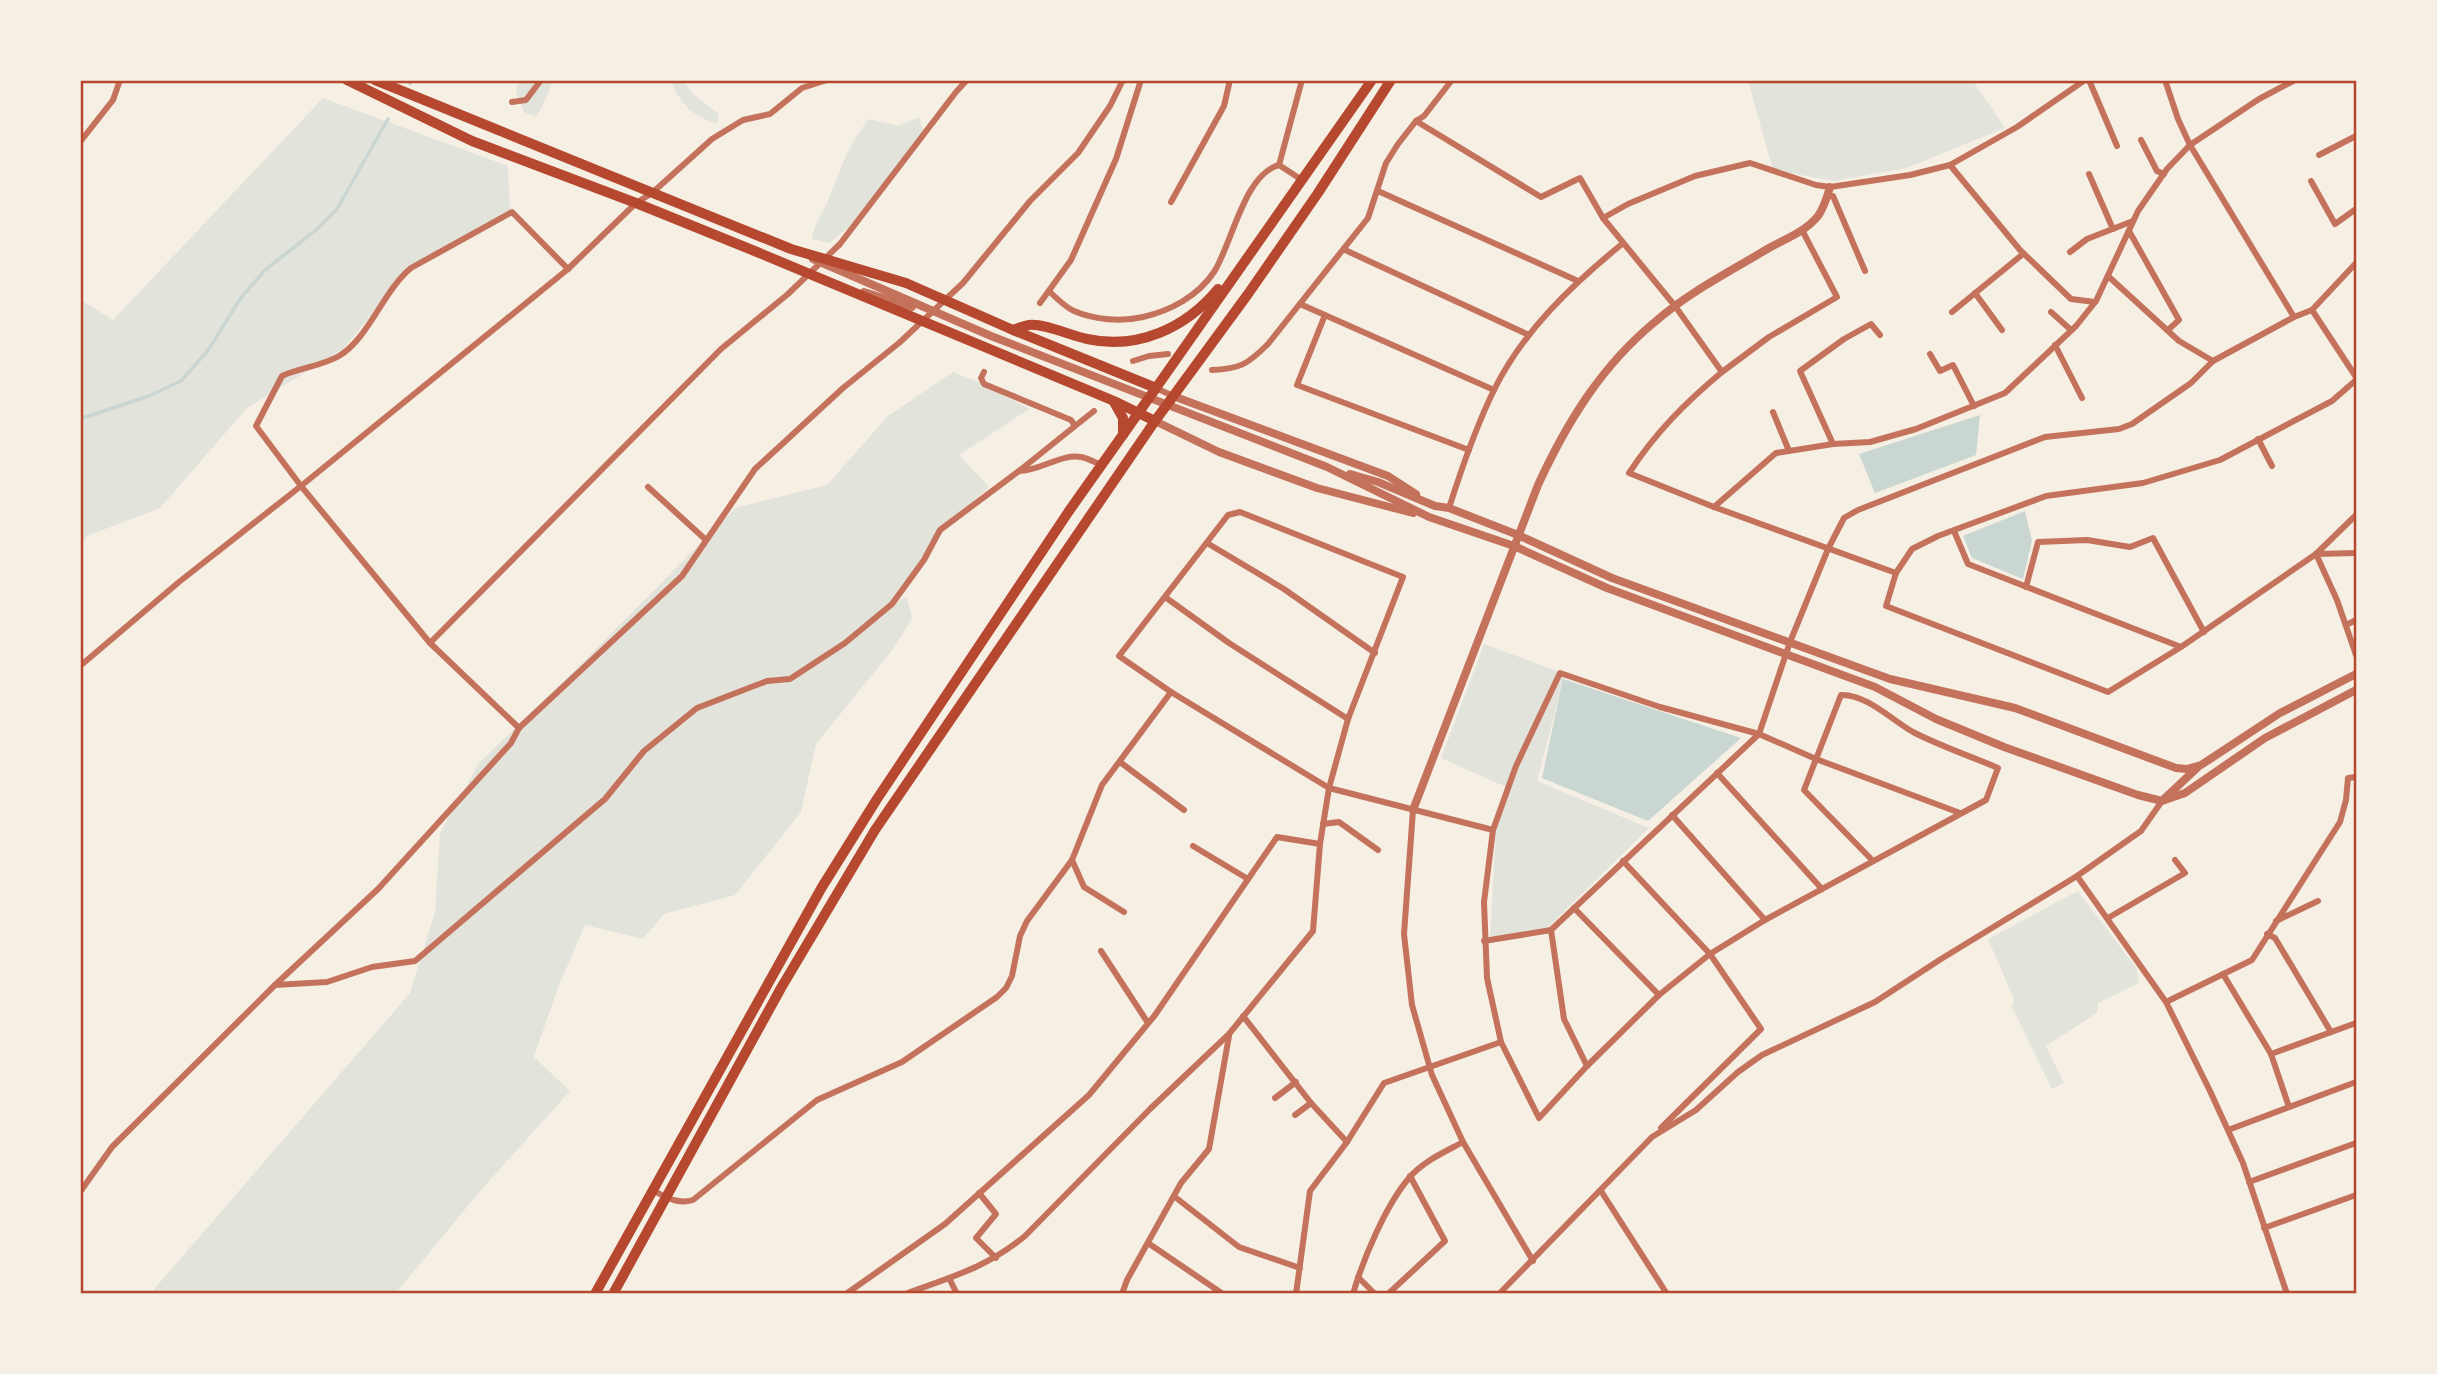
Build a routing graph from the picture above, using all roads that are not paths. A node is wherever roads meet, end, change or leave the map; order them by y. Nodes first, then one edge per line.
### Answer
1 (120, 80) edge
2 (347, 80) edge
3 (375, 80) edge
4 (541, 80) edge
5 (827, 80) edge
6 (967, 80) edge
7 (1123, 80) edge
8 (1141, 80) edge
9 (1230, 80) edge
10 (1303, 80) edge
11 (1372, 80) edge
12 (1391, 80) edge
13 (1452, 80) edge
14 (2087, 80) edge
15 (2165, 80) edge
16 (2295, 80) edge
17 (512, 102) dead end
18 (1416, 121) junction
19 (2357, 136) edge
20 (2141, 140) dead end
21 (80, 142) edge
22 (2190, 145) junction
23 (2117, 146) dead end
24 (2319, 155) dead end
25 (1279, 165) junction
26 (1950, 165) junction
27 (2089, 174) dead end
28 (2164, 174) junction
29 (1302, 180) junction
30 (2311, 181) dead end
31 (1830, 187) junction
32 (1378, 191) junction
33 (652, 193) junction
34 (1827, 196) junction
35 (1171, 202) dead end
36 (636, 203) junction
37 (2357, 209) edge
38 (1279, 214) junction
39 (1602, 218) junction
40 (2134, 220) junction
41 (2113, 229) junction
42 (1802, 230) junction
43 (2129, 230) junction
44 (1622, 244) junction
45 (791, 249) junction
46 (1345, 250) junction
47 (2070, 252) dead end
48 (2023, 254) junction
49 (2357, 263) edge
50 (568, 269) junction
51 (793, 269) junction
52 (1866, 271) dead end
53 (2108, 276) junction
54 (1578, 281) junction
55 (1049, 291) junction
56 (1975, 293) junction
57 (2095, 302) junction
58 (1040, 303) dead end
59 (1300, 304) junction
60 (1675, 306) junction
61 (2312, 310) junction
62 (1952, 312) dead end
63 (2050, 312) dead end
64 (1325, 315) junction
65 (2294, 317) junction
66 (961, 323) junction
67 (1013, 330) junction
68 (2002, 330) dead end
69 (2071, 330) junction
70 (2168, 330) junction
71 (1529, 335) junction
72 (1880, 335) dead end
73 (2055, 345) junction
74 (1168, 354) dead end
75 (1930, 354) dead end
76 (1133, 361) dead end
77 (2213, 361) junction
78 (1212, 370) dead end
79 (984, 372) dead end
80 (1722, 372) junction
81 (2357, 378) edge
82 (1156, 388) junction
83 (1494, 390) junction
84 (1173, 396) junction
85 (2082, 398) dead end
86 (1114, 401) junction
87 (1974, 406) junction
88 (1094, 411) dead end
89 (1773, 412) dead end
90 (1139, 414) junction
91 (1154, 421) junction
92 (1075, 426) junction
93 (1123, 435) junction
94 (2258, 439) junction
95 (1833, 444) junction
96 (1469, 450) junction
97 (1789, 451) junction
98 (1102, 466) junction
99 (1326, 467) junction
100 (2272, 467) dead end
101 (1019, 471) junction
102 (301, 486) junction
103 (648, 487) dead end
104 (1435, 506) junction
105 (1714, 507) junction
106 (1449, 508) junction
107 (2357, 515) edge
108 (1429, 517) junction
109 (1954, 531) junction
110 (1518, 536) junction
111 (706, 540) junction
112 (1207, 542) junction
113 (1514, 546) junction
114 (1828, 549) junction
115 (2357, 553) edge
116 (2316, 554) junction
117 (1896, 573) junction
118 (2026, 587) junction
119 (1165, 597) junction
120 (2357, 620) edge
121 (2346, 625) junction
122 (2204, 632) junction
123 (1790, 642) junction
124 (430, 643) junction
125 (2182, 647) junction
126 (1374, 653) junction
127 (1787, 654) junction
128 (2357, 655) edge
129 (80, 666) edge
130 (2357, 674) edge
131 (2357, 690) edge
132 (1171, 692) junction
133 (1348, 719) junction
134 (519, 728) junction
135 (1759, 734) junction
136 (1816, 759) junction
137 (1120, 762) junction
138 (2201, 765) junction
139 (1717, 773) junction
140 (2357, 777) edge
141 (1329, 788) junction
142 (2162, 801) junction
143 (1184, 810) dead end
144 (1413, 810) junction
145 (1961, 813) junction
146 (1672, 815) junction
147 (1323, 824) junction
148 (1493, 830) junction
149 (1320, 844) junction
150 (1193, 846) dead end
151 (1378, 850) dead end
152 (1072, 860) junction
153 (2175, 860) dead end
154 (1623, 861) junction
155 (1873, 861) junction
156 (2077, 876) junction
157 (1248, 879) junction
158 (1822, 889) junction
159 (2318, 901) dead end
160 (1574, 908) junction
161 (1124, 912) dead end
162 (2108, 918) junction
163 (1765, 920) junction
164 (2276, 921) junction
165 (1551, 930) junction
166 (2267, 934) junction
167 (1485, 941) junction
168 (1101, 951) dead end
169 (1710, 954) junction
170 (2223, 974) junction
171 (275, 985) junction
172 (1659, 995) junction
173 (2166, 1002) junction
174 (1243, 1016) junction
175 (1148, 1023) junction
176 (2357, 1023) edge
177 (2331, 1032) junction
178 (1229, 1034) junction
179 (1501, 1042) junction
180 (2271, 1054) junction
181 (1587, 1066) junction
182 (1430, 1067) junction
183 (1296, 1082) junction
184 (2357, 1082) edge
185 (1275, 1098) dead end
186 (1311, 1103) junction
187 (2289, 1107) junction
188 (1296, 1115) dead end
189 (2228, 1130) junction
190 (1653, 1137) junction
191 (1347, 1142) junction
192 (1463, 1142) junction
193 (2357, 1143) edge
194 (1410, 1176) junction
195 (2249, 1182) junction
196 (652, 1190) junction
197 (1601, 1191) junction
198 (80, 1192) edge
199 (979, 1193) junction
200 (2357, 1195) edge
201 (1175, 1197) junction
202 (666, 1198) junction
203 (2264, 1227) junction
204 (1148, 1243) junction
205 (996, 1258) junction
206 (1534, 1261) junction
207 (1300, 1268) junction
208 (949, 1278) junction
209 (1358, 1278) junction
210 (595, 1293) edge
211 (613, 1293) edge
212 (846, 1293) edge
213 (905, 1293) edge
214 (957, 1293) edge
215 (1124, 1293) edge
216 (1223, 1293) edge
217 (1296, 1293) edge
218 (1353, 1293) edge
219 (1375, 1293) edge
220 (1388, 1293) edge
221 (1499, 1293) edge
222 (1667, 1293) edge
223 (2287, 1293) edge

1 - 21 street
2 - 36 highway
3 - 33 highway
4 - 17 street
5 - 33 street
6 - 124 street
7 - 111 street
8 - 55 street
9 - 35 street
10 - 25 street
11 - 29 highway
12 - 84 highway
13 - 18 street
14 - 23 street
14 - 26 street
15 - 22 street
16 - 22 street
18 - 32 street
18 - 39 street
19 - 24 street
20 - 28 street
22 - 28 street
22 - 65 street
25 - 29 street
25 - 55 street
26 - 31 street
26 - 48 street
27 - 41 street
28 - 40 street
29 - 38 highway
30 - 37 street
31 - 34 street
31 - 39 street
32 - 46 street
32 - 54 street
33 - 36 street
33 - 45 highway
34 - 42 street
34 - 52 street
36 - 50 street
36 - 51 highway
38 - 67 highway
38 - 82 highway
39 - 44 street
40 - 41 street
40 - 43 street
41 - 47 street
42 - 60 street
42 - 80 street
43 - 53 street
43 - 70 street
44 - 54 street
44 - 60 street
45 - 66 street
45 - 67 highway
46 - 59 street
46 - 71 street
48 - 56 street
48 - 57 street
49 - 61 street
50 - 102 street
50 - 102 street
51 - 66 street
51 - 86 highway
53 - 57 street
53 - 70 street
54 - 71 street
55 - 58 street
56 - 62 street
56 - 68 street
57 - 69 street
59 - 64 street
59 - 78 street
60 - 80 street
60 - 110 street
61 - 65 street
61 - 81 street
63 - 69 street
64 - 83 street
64 - 96 street
65 - 77 street
66 - 99 street
67 - 82 highway
69 - 73 street
70 - 77 street
71 - 83 street
72 - 95 street
73 - 85 street
73 - 87 street
74 - 76 street
75 - 87 street
77 - 114 street
79 - 92 street
80 - 105 street
81 - 94 street
82 - 84 street
82 - 90 main road
83 - 96 street
84 - 91 highway
84 - 104 street
86 - 90 highway
86 - 93 highway
87 - 95 street
88 - 92 street
89 - 97 street
90 - 91 highway
90 - 93 main road
91 - 108 street
91 - 202 main road
92 - 101 street
93 - 98 main road
94 - 100 street
94 - 109 street
95 - 97 street
96 - 106 street
97 - 105 street
98 - 101 street
98 - 196 main road
99 - 104 street
99 - 108 street
101 - 171 street
102 - 124 street
102 - 129 street
103 - 111 street
104 - 106 street
105 - 114 street
106 - 110 street
107 - 116 street
108 - 113 street
109 - 117 street
109 - 118 street
110 - 113 street
110 - 123 street
111 - 134 street
112 - 119 street
112 - 126 street
112 - 126 street
113 - 127 street
113 - 144 street
114 - 117 street
114 - 123 street
115 - 116 street
116 - 121 street
116 - 122 street
117 - 125 street
118 - 122 street
118 - 125 street
119 - 132 street
119 - 133 street
120 - 121 street
121 - 128 street
122 - 125 street
123 - 127 street
123 - 138 street
124 - 134 street
126 - 133 street
127 - 135 street
127 - 142 street
130 - 138 street
131 - 142 street
132 - 137 street
132 - 141 street
133 - 141 street
134 - 171 street
135 - 136 street
135 - 139 street
135 - 148 street
136 - 145 street
136 - 145 street
136 - 155 street
137 - 143 street
137 - 152 street
138 - 142 street
139 - 146 street
139 - 158 street
140 - 164 street
141 - 144 street
141 - 147 street
142 - 156 street
144 - 148 street
144 - 182 street
145 - 155 street
146 - 154 street
146 - 163 street
147 - 149 street
147 - 151 street
148 - 167 street
149 - 157 street
149 - 174 street
150 - 157 street
152 - 161 street
152 - 202 street
153 - 162 street
154 - 160 street
154 - 169 street
155 - 158 street
156 - 162 street
156 - 190 street
157 - 175 street
158 - 163 street
159 - 164 street
160 - 165 street
160 - 172 street
162 - 173 street
163 - 169 street
164 - 166 street
165 - 167 street
165 - 181 street
166 - 170 street
166 - 177 street
167 - 179 street
168 - 175 street
169 - 172 street
169 - 190 street
170 - 173 street
170 - 180 street
171 - 198 street
172 - 181 street
173 - 189 street
174 - 178 street
174 - 183 street
175 - 199 street
176 - 177 street
177 - 180 street
178 - 201 street
178 - 205 street
179 - 181 street
179 - 182 street
180 - 187 street
182 - 191 street
182 - 192 street
183 - 185 street
183 - 186 street
184 - 187 street
186 - 188 street
186 - 191 street
187 - 189 street
189 - 195 street
190 - 197 street
191 - 207 street
192 - 194 street
192 - 206 street
193 - 195 street
194 - 209 street
194 - 220 street
195 - 203 street
196 - 202 street
196 - 210 main road
197 - 206 street
197 - 222 street
199 - 205 street
199 - 212 street
200 - 203 street
201 - 204 street
201 - 207 street
202 - 211 main road
203 - 223 street
204 - 215 street
204 - 216 street
205 - 208 street
206 - 221 street
207 - 217 street
208 - 213 street
208 - 214 street
209 - 218 street
209 - 219 street

